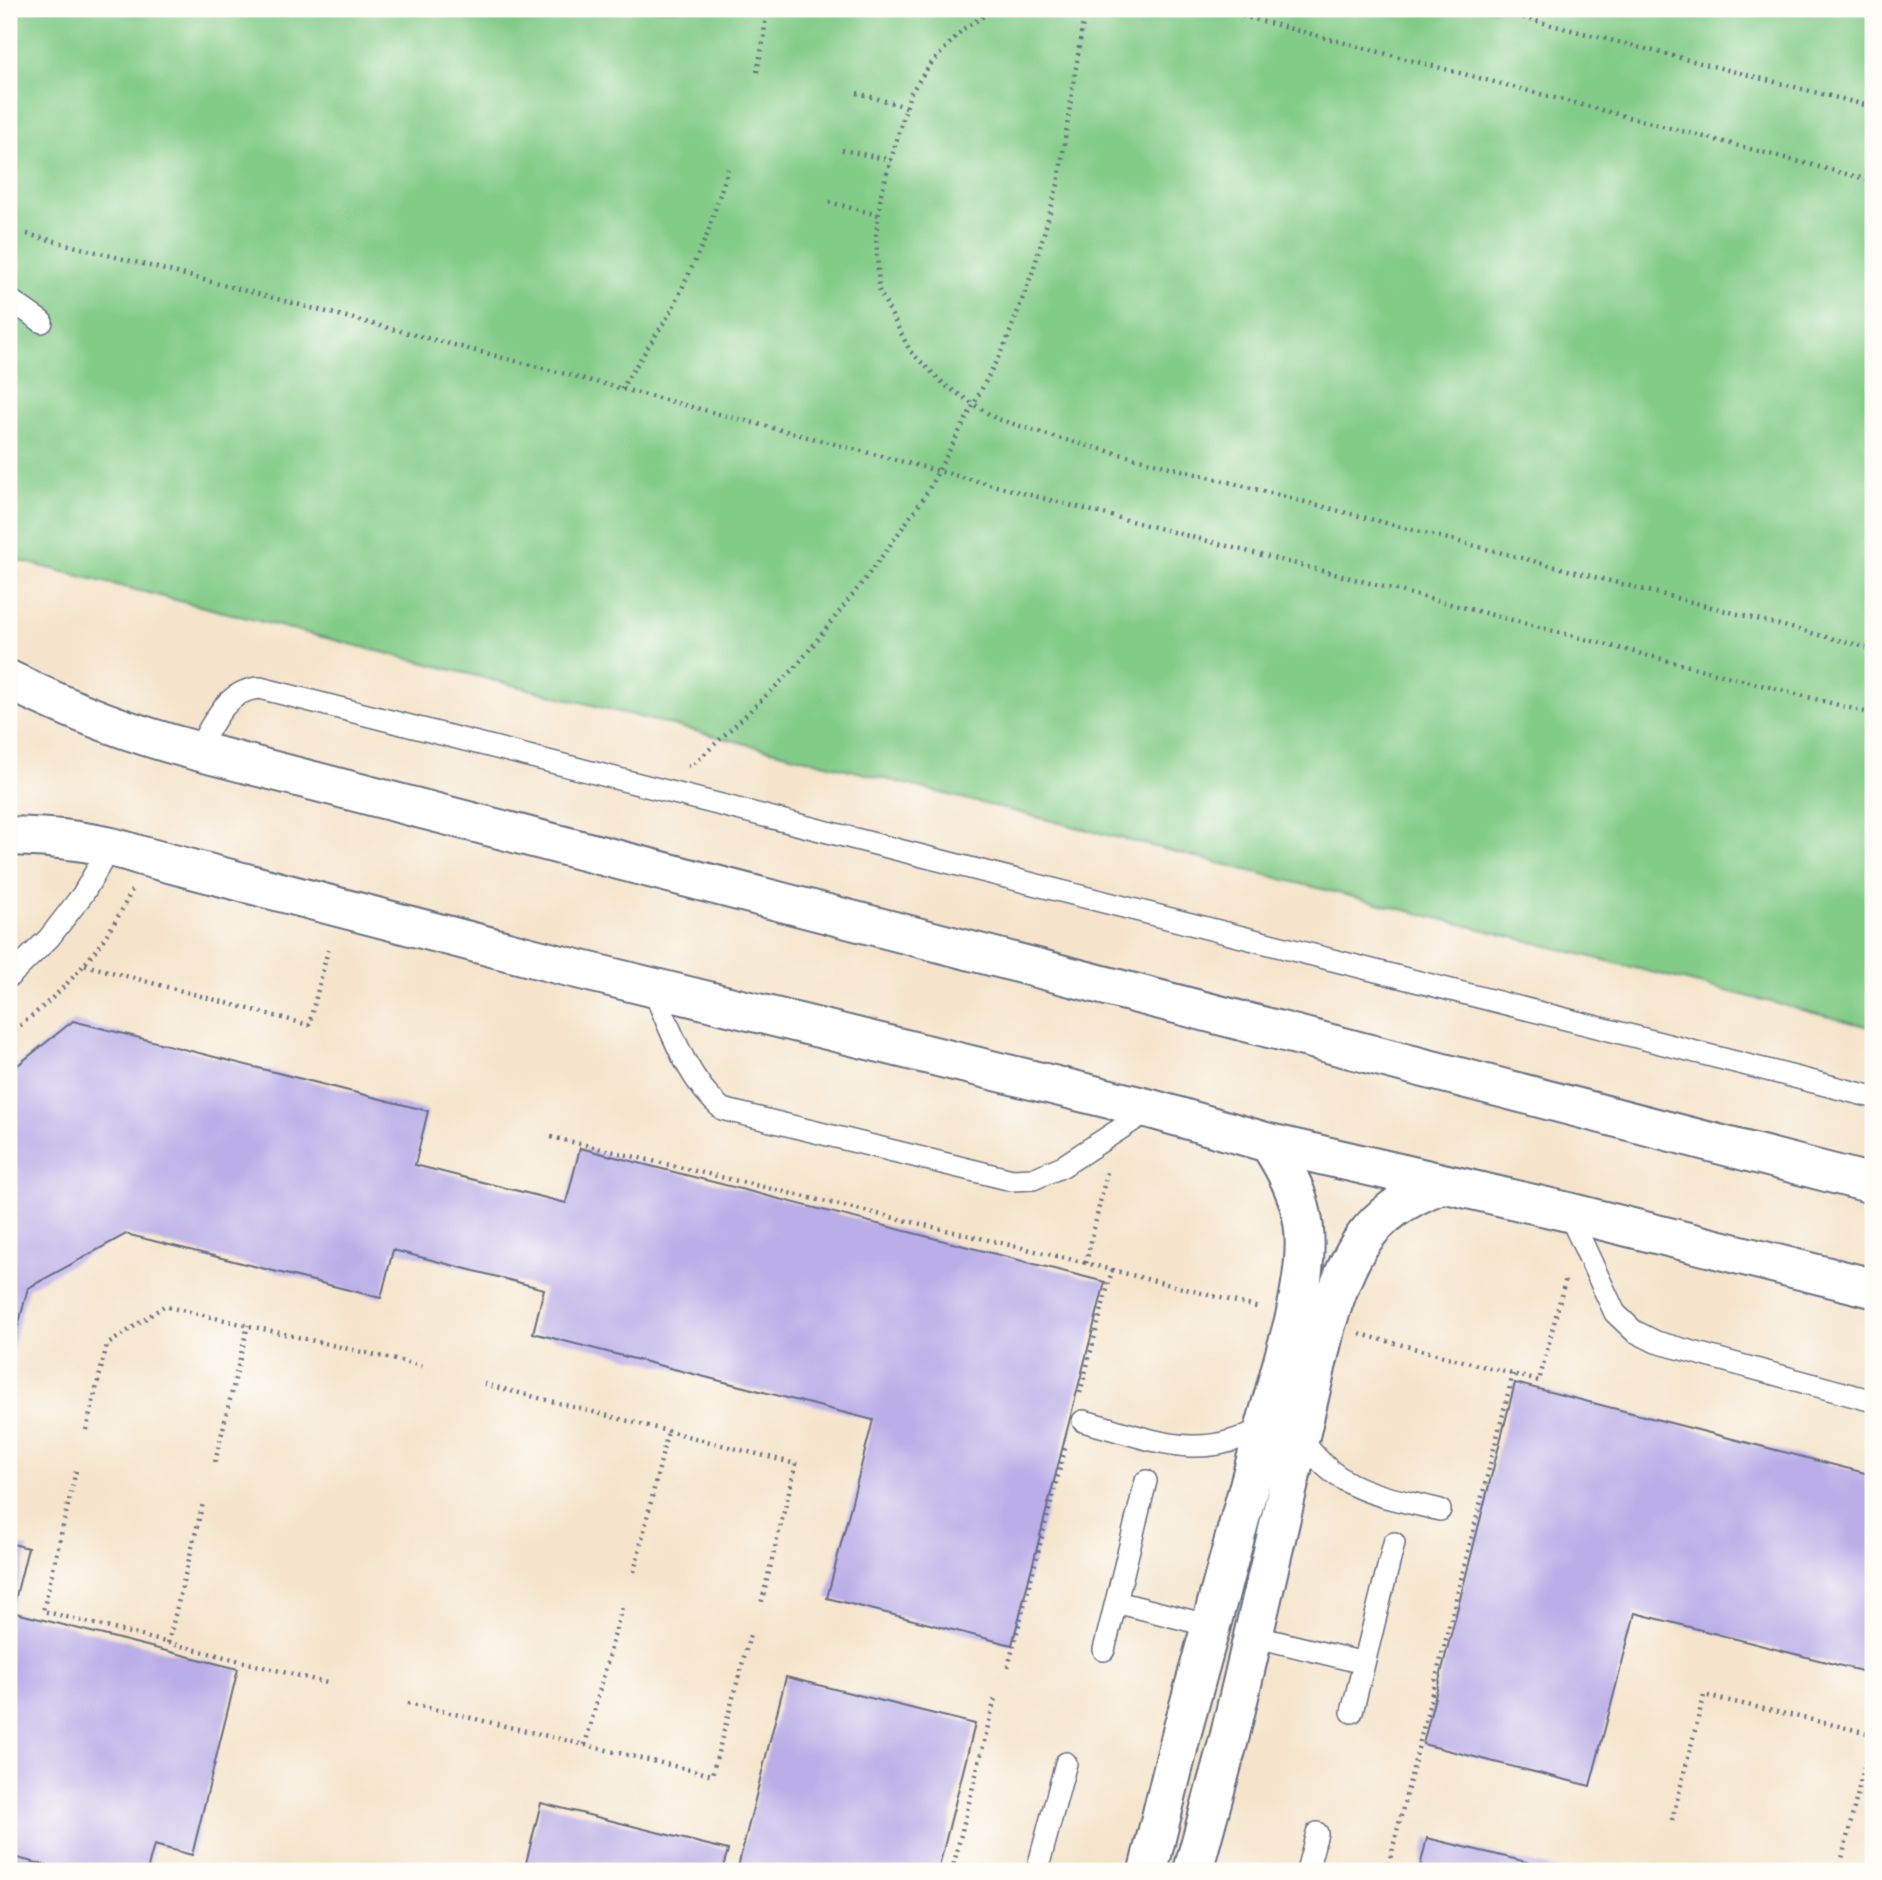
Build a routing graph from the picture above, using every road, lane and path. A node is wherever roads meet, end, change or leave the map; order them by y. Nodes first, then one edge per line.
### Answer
1 (766, 9) edge
2 (995, 9) edge
3 (1085, 9) edge
4 (1215, 9) edge
5 (1489, 9) edge
6 (757, 72) dead end
7 (857, 93) dead end
8 (907, 107) junction
9 (1873, 107) edge
10 (842, 150) dead end
11 (891, 160) junction
12 (728, 169) dead end
13 (1873, 181) edge
14 (829, 202) dead end
15 (878, 215) junction
16 (27, 234) dead end
17 (9, 299) edge
18 (42, 322) dead end
19 (621, 389) junction
20 (974, 404) junction
21 (939, 471) junction
22 (1873, 649) edge
23 (9, 680) edge
24 (1873, 714) edge
25 (197, 751) junction
26 (679, 763) dead end
27 (9, 836) edge
28 (126, 851) junction
29 (328, 950) dead end
30 (85, 965) junction
31 (9, 977) edge
32 (652, 988) junction
33 (9, 1034) edge
34 (1873, 1097) edge
35 (1151, 1109) junction
36 (551, 1137) dead end
37 (1269, 1143) junction
38 (1441, 1184) junction
39 (1873, 1184) edge
40 (1574, 1226) junction
41 (1086, 1262) dead end
42 (1112, 1270) dead end
43 (1873, 1288) edge
44 (1311, 1321) junction
45 (248, 1325) junction
46 (422, 1366) dead end
47 (1513, 1374) junction
48 (484, 1384) dead end
49 (1873, 1401) edge
50 (1083, 1421) dead end
51 (86, 1430) dead end
52 (668, 1431) junction
53 (1283, 1431) junction
54 (215, 1462) dead end
55 (76, 1471) dead end
56 (1146, 1481) dead end
57 (203, 1503) dead end
58 (1440, 1510) dead end
59 (1394, 1543) dead end
60 (634, 1572) dead end
61 (1116, 1602) junction
62 (623, 1603) dead end
63 (761, 1604) dead end
64 (1211, 1626) junction
65 (750, 1635) dead end
66 (1253, 1636) junction
67 (168, 1643) junction
68 (1104, 1650) dead end
69 (1364, 1663) junction
70 (327, 1683) dead end
71 (995, 1698) dead end
72 (408, 1703) dead end
73 (1352, 1712) dead end
74 (1873, 1734) edge
75 (585, 1745) junction
76 (1066, 1763) dead end
77 (1672, 1820) dead end
78 (1317, 1833) dead end
79 (9, 1865) edge
80 (33, 1871) edge
81 (952, 1871) edge
82 (1037, 1871) edge
83 (1147, 1871) edge
84 (1193, 1871) edge
85 (1307, 1871) edge
86 (1387, 1871) edge
87 (1839, 1871) edge

1 - 6 path
2 - 8 path
3 - 20 path
4 - 13 path
5 - 9 path
7 - 8 path
8 - 11 path
10 - 11 path
11 - 15 path
12 - 19 path
14 - 15 path
15 - 20 path
16 - 19 path
17 - 18 lane
19 - 21 path
20 - 21 path
20 - 22 path
21 - 24 path
21 - 26 path
23 - 25 street
25 - 34 lane
25 - 39 street
27 - 28 street
28 - 30 path
28 - 31 lane
28 - 32 street
29 - 30 path
30 - 33 path
32 - 35 street
32 - 35 lane
35 - 37 street
36 - 41 path
37 - 38 street
37 - 44 street
38 - 40 street
38 - 44 street
40 - 43 street
40 - 47 path
40 - 49 lane
42 - 44 path
44 - 47 path
44 - 53 street
45 - 46 path
45 - 51 path
45 - 54 path
47 - 86 path
48 - 52 path
50 - 53 lane
52 - 60 path
52 - 63 path
53 - 58 lane
53 - 64 street
53 - 66 street
55 - 67 path
56 - 61 lane
57 - 67 path
59 - 69 lane
61 - 64 lane
61 - 68 lane
62 - 75 path
64 - 83 street
65 - 75 path
66 - 69 lane
66 - 84 street
67 - 70 path
69 - 73 lane
71 - 81 path
72 - 75 path
74 - 77 path
74 - 87 path
76 - 82 lane
78 - 85 lane
79 - 80 path

